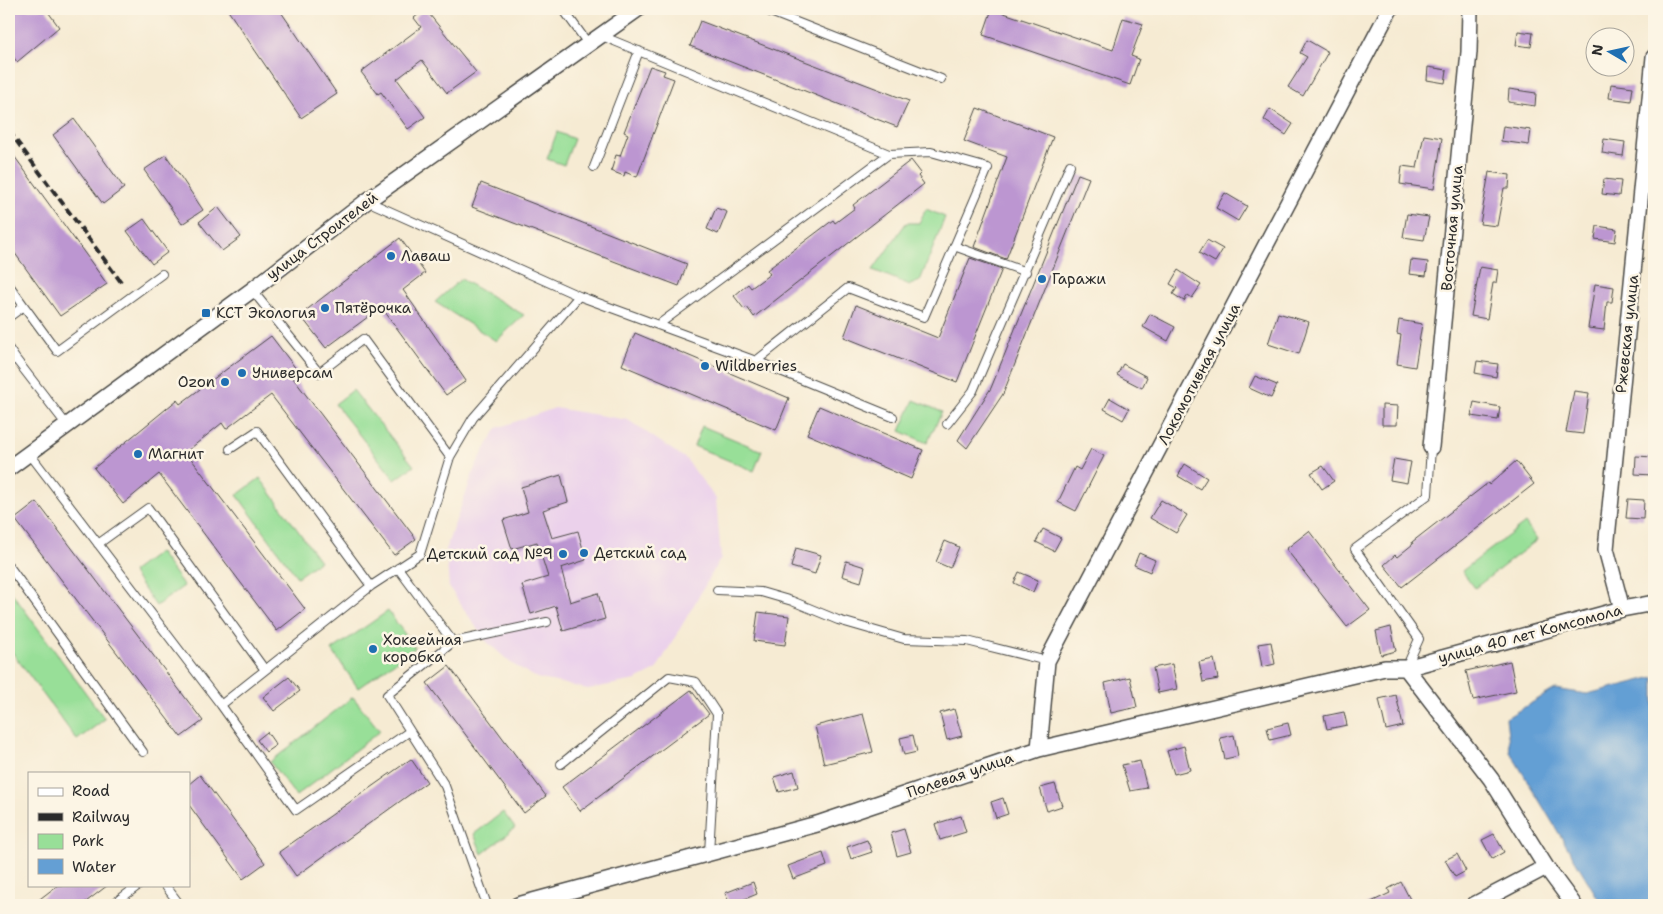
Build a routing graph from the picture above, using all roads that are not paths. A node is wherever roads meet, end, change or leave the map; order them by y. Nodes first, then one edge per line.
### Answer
1 (563, 9) edge
2 (638, 9) edge
3 (762, 9) edge
4 (1390, 9) edge
5 (1470, 9) edge
6 (602, 36) junction
7 (589, 45) junction
8 (639, 51) junction
9 (1654, 57) edge
10 (941, 79) dead end
11 (889, 154) junction
12 (1070, 165) dead end
13 (594, 166) dead end
14 (367, 201) junction
15 (954, 246) junction
16 (1026, 272) junction
17 (162, 274) dead end
18 (9, 285) edge
19 (252, 290) junction
20 (579, 296) junction
21 (24, 306) junction
22 (9, 317) edge
23 (658, 325) junction
24 (9, 349) edge
25 (12, 360) edge
26 (756, 361) junction
27 (892, 417) dead end
28 (66, 424) junction
29 (947, 424) dead end
30 (1431, 447) joint
31 (230, 450) dead end
32 (29, 453) junction
33 (450, 457) junction
34 (9, 468) edge
35 (98, 544) junction
36 (9, 566) edge
37 (398, 568) junction
38 (370, 586) junction
39 (717, 590) dead end
40 (1654, 603) edge
41 (1622, 609) junction
42 (547, 622) dead end
43 (453, 642) junction
44 (1047, 661) junction
45 (1406, 668) junction
46 (265, 670) junction
47 (221, 705) junction
48 (410, 731) junction
49 (1039, 749) junction
50 (142, 752) dead end
51 (561, 764) dead end
52 (710, 853) junction
53 (1546, 867) junction
54 (138, 886) edge
55 (166, 886) edge
56 (112, 905) edge
57 (180, 905) edge
58 (487, 905) edge
59 (518, 905) edge
60 (1474, 905) edge
61 (1574, 905) edge

1 - 7 lane
2 - 6 street, улица Строителей
3 - 10 lane
4 - 44 street, Локомотивная улица
5 - 30 street, Восточная улица
6 - 7 street, улица Строителей
6 - 8 lane
7 - 14 street, улица Строителей
8 - 11 lane
8 - 13 lane
9 - 41 street, Ржевская улица
11 - 15 lane
11 - 23 lane
12 - 16 lane
14 - 19 street, улица Строителей
14 - 20 lane
15 - 16 lane
15 - 26 lane
16 - 29 lane
17 - 21 lane
18 - 21 lane
19 - 28 street, улица Строителей
19 - 33 lane
20 - 23 lane
20 - 33 lane
21 - 22 lane
23 - 26 lane
24 - 25 lane
25 - 28 lane
26 - 27 lane
28 - 32 street, улица Строителей
30 - 45 lane
31 - 38 lane
32 - 34 street, улица Строителей
32 - 35 lane
33 - 37 lane
35 - 46 lane
35 - 47 lane
36 - 50 lane
37 - 38 lane
37 - 43 lane
38 - 46 lane
39 - 44 lane
40 - 41 street, улица 40 лет Комсомола
41 - 45 street, улица 40 лет Комсомола
42 - 43 lane
43 - 48 lane
44 - 49 street, Локомотивная улица
45 - 49 street, Полевая улица
45 - 53 street
46 - 47 lane
47 - 48 lane
48 - 58 lane
49 - 52 street, Полевая улица
51 - 52 lane
52 - 59 street, Полевая улица
53 - 60 street
53 - 61 street
54 - 56 lane
55 - 57 lane

